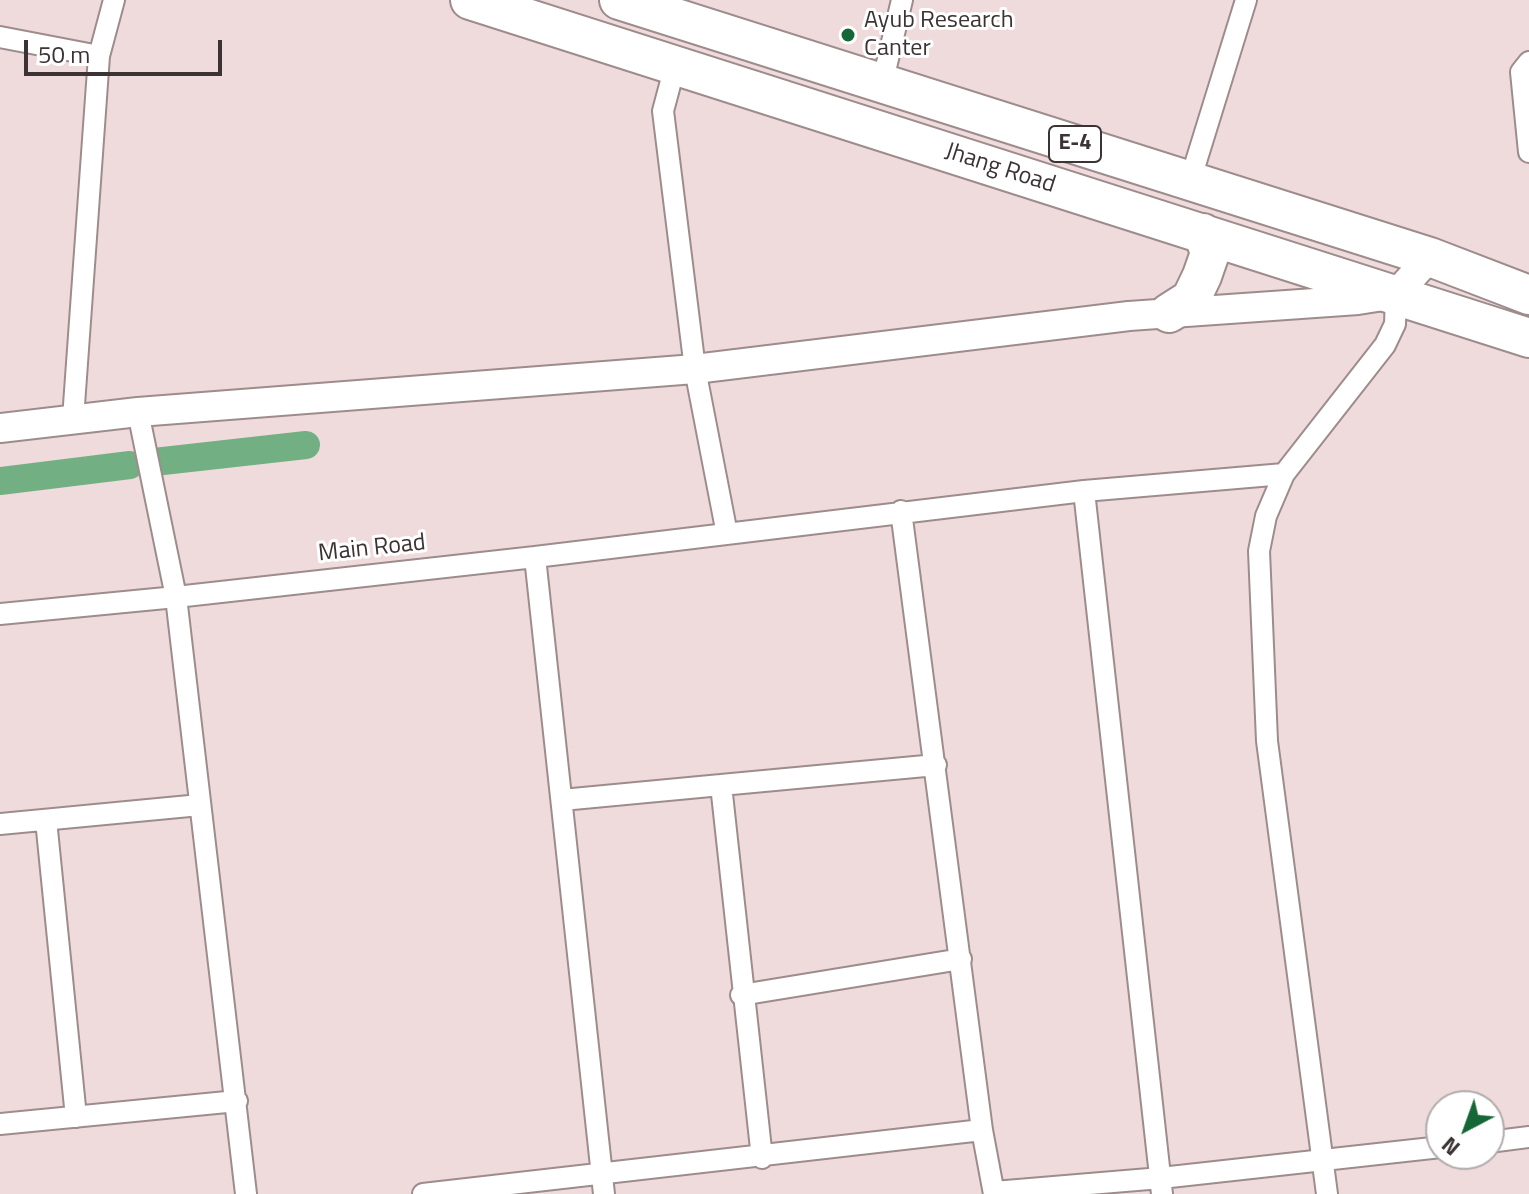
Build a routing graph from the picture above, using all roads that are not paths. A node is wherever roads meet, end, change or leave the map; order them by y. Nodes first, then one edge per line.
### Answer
1 (114, 0) edge
2 (470, 0) edge
3 (619, 0) edge
4 (902, 0) edge
5 (1246, 0) edge
6 (0, 37) edge
7 (99, 56) junction
8 (1529, 62) edge
9 (675, 66) junction
10 (882, 84) junction
11 (1529, 152) edge
12 (1190, 181) junction
13 (1203, 233) junction
14 (1430, 257) junction
15 (1396, 294) junction
16 (1529, 295) edge
17 (1169, 313) junction
18 (1529, 338) edge
19 (695, 369) junction
20 (138, 412) junction
21 (73, 419) junction
22 (0, 428) edge
23 (1284, 474) junction
24 (1084, 491) junction
25 (901, 511) junction
26 (727, 534) junction
27 (535, 557) junction
28 (176, 597) junction
29 (0, 614) edge
30 (936, 765) junction
31 (721, 785) junction
32 (562, 800) junction
33 (200, 805) junction
34 (46, 820) junction
35 (0, 824) edge
36 (961, 959) junction
37 (741, 995) junction
38 (237, 1101) junction
39 (76, 1117) junction
40 (0, 1124) edge
41 (982, 1130) junction
42 (1529, 1137) edge
43 (1505, 1140) edge
44 (1425, 1149) edge
45 (762, 1158) junction
46 (1322, 1160) junction
47 (603, 1184) edge
48 (1161, 1186) edge
49 (531, 1187) edge
50 (994, 1193) edge
51 (246, 1194) edge
52 (423, 1194) edge
53 (1327, 1194) edge

1 - 7 street
2 - 9 highway, Jhang Road / E-4
3 - 10 highway, Jhang Road / E-4
4 - 10 street
5 - 12 street
6 - 7 street
7 - 21 street
8 - 11 street
9 - 13 highway, Jhang Road / E-4
9 - 19 street
10 - 12 highway, Jhang Road / E-4
12 - 14 highway, Jhang Road / E-4
13 - 15 highway, Jhang Road / E-4
13 - 17 highway
14 - 15 street
14 - 16 highway, Jhang Road / E-4
15 - 17 street
15 - 18 highway, Jhang Road / E-4
15 - 23 street
17 - 19 street
19 - 20 street
19 - 26 street
20 - 21 street
20 - 28 street
21 - 22 street
23 - 24 street, Main Road
23 - 46 street
24 - 25 street, Main Road
24 - 48 street
25 - 26 street, Main Road
25 - 30 street
26 - 27 street, Main Road
27 - 28 street, Main Road
27 - 32 street
28 - 29 street, Main Road
28 - 33 street
30 - 31 street
30 - 36 street
31 - 32 street
31 - 37 street
32 - 47 street
33 - 34 street
33 - 38 street
34 - 35 street
34 - 39 street
36 - 37 street
36 - 41 street
37 - 45 street
38 - 39 street
38 - 51 street
39 - 40 street
41 - 45 street
41 - 50 street
42 - 43 street
44 - 46 street
45 - 47 street
46 - 48 street
46 - 53 street
47 - 49 street
48 - 50 street
49 - 52 street

